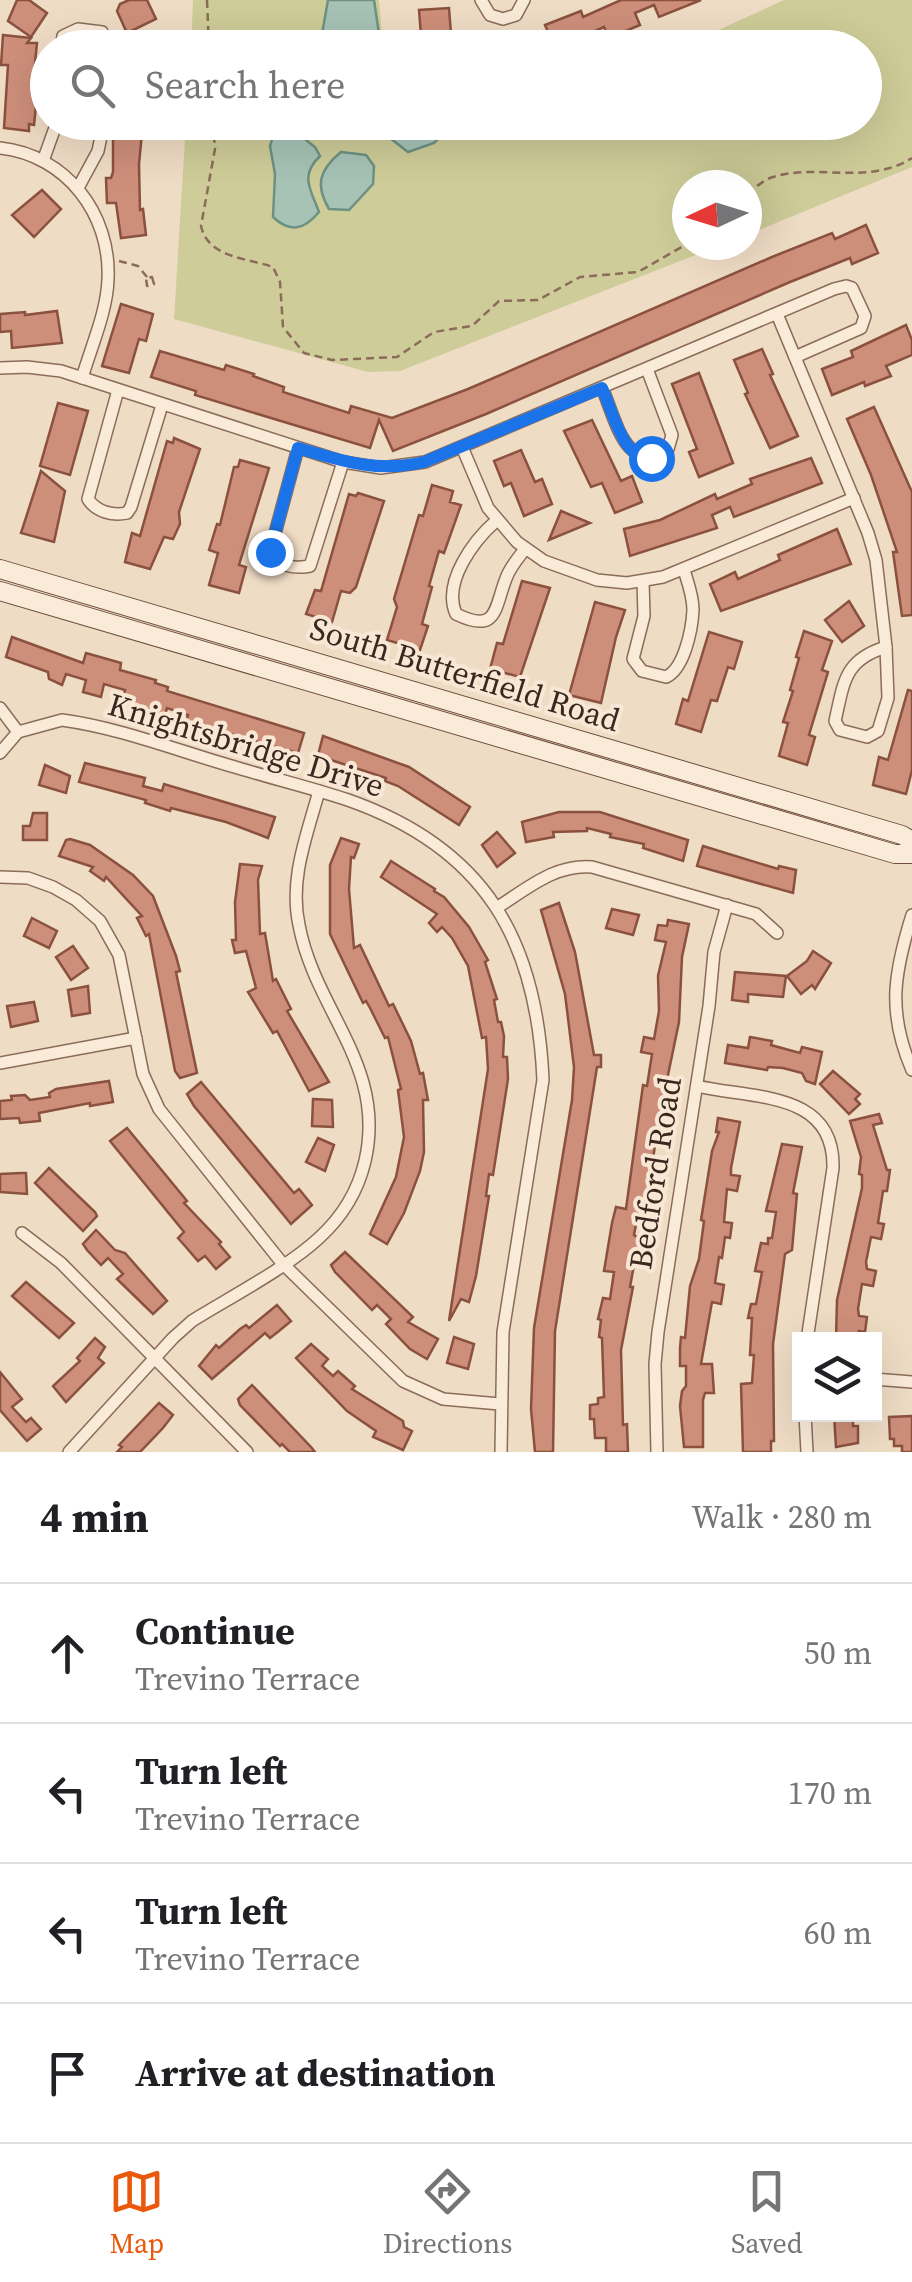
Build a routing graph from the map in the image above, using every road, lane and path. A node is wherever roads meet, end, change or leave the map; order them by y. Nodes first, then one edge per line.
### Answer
1 (207, 0) edge
2 (481, 0) edge
3 (524, 0) edge
4 (208, 30) edge
5 (50, 140) edge
6 (100, 140) edge
7 (214, 140) edge
8 (0, 148) edge
9 (912, 158) edge
10 (43, 160) junction
11 (762, 182) edge
12 (78, 188) junction
13 (672, 253) edge
14 (108, 260) junction
15 (147, 277) dead end
16 (777, 314) junction
17 (795, 357) junction
18 (0, 368) edge
19 (647, 369) junction
20 (82, 378) junction
21 (602, 388) junction
22 (118, 390) junction
23 (162, 405) junction
24 (462, 447) junction
25 (298, 448) junction
26 (343, 462) junction
27 (854, 498) junction
28 (496, 520) junction
29 (526, 549) junction
30 (0, 569) edge
31 (684, 570) junction
32 (643, 581) junction
33 (0, 591) edge
34 (886, 648) junction
35 (0, 708) edge
36 (18, 732) junction
37 (0, 753) edge
38 (319, 792) junction
39 (912, 841) edge
40 (912, 854) edge
41 (0, 876) edge
42 (727, 905) junction
43 (498, 907) junction
44 (912, 915) edge
45 (777, 934) dead end
46 (136, 1038) junction
47 (909, 1054) edge
48 (0, 1063) edge
49 (912, 1070) edge
50 (697, 1086) junction
51 (22, 1233) dead end
52 (282, 1263) junction
53 (808, 1332) edge
54 (154, 1358) junction
55 (882, 1380) edge
56 (912, 1382) edge
57 (500, 1404) junction
58 (805, 1422) edge
59 (69, 1452) edge
60 (247, 1452) edge
61 (501, 1452) edge
62 (657, 1452) edge
63 (806, 1452) edge

1 - 4 path
2 - 3 street
5 - 10 street
6 - 12 street
7 - 13 path
8 - 10 street
9 - 11 path
10 - 12 street
12 - 14 street
14 - 15 path
14 - 20 street
16 - 17 street
16 - 17 street
16 - 19 street
17 - 27 street
18 - 20 street
19 - 21 street
19 - 21 street
20 - 22 street
21 - 24 street
22 - 23 street
22 - 23 street
23 - 25 street
24 - 26 street
24 - 28 street
25 - 26 street
25 - 26 street
27 - 31 street
27 - 34 street
28 - 29 street
28 - 29 street
29 - 32 street
30 - 39 main road, South Butterfield Road
31 - 32 street
31 - 32 street
33 - 40 main road, South Butterfield Road
34 - 34 street
35 - 36 street
36 - 37 street
36 - 38 street, Knightsbridge Drive
38 - 43 street, Knightsbridge Drive
38 - 52 street
41 - 46 street
42 - 43 street
42 - 45 street
42 - 50 street, Bedford Road
43 - 57 street, Knightsbridge Drive
44 - 47 street
46 - 48 street
46 - 52 street
47 - 49 street
50 - 53 street
50 - 62 street, Bedford Road
51 - 54 street
52 - 54 street
52 - 57 street
54 - 59 street
54 - 60 street
55 - 56 street
57 - 61 street, Knightsbridge Drive
58 - 63 street

